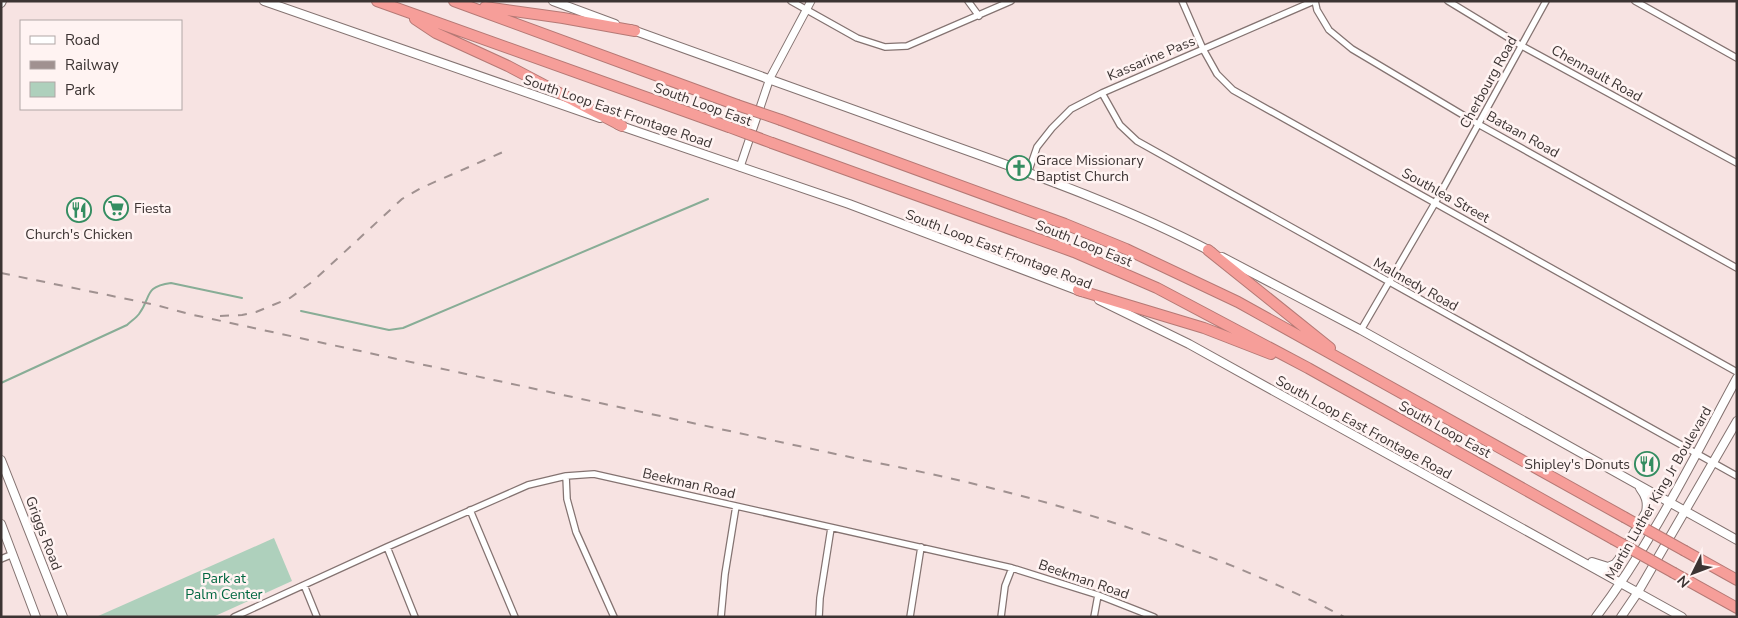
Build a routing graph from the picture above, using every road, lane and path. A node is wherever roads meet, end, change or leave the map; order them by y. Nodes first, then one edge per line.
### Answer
1 (264, 1) edge
2 (377, 1) edge
3 (553, 1) edge
4 (791, 1) edge
5 (811, 1) edge
6 (968, 1) edge
7 (1011, 1) edge
8 (1182, 1) edge
9 (1314, 1) edge
10 (1448, 1) edge
11 (1546, 1) edge
12 (1634, 1) edge
13 (458, 3) edge
14 (402, 10) junction
15 (806, 10) junction
16 (979, 16) junction
17 (634, 31) junction
18 (1522, 46) junction
19 (1203, 49) junction
20 (1737, 58) edge
21 (770, 78) junction
22 (1102, 93) junction
23 (1478, 124) junction
24 (622, 126) junction
25 (1737, 163) edge
26 (740, 167) junction
27 (1028, 172) junction
28 (1435, 203) junction
29 (1208, 250) junction
30 (1737, 268) edge
31 (1389, 282) junction
32 (1078, 290) junction
33 (1361, 330) junction
34 (1355, 367) junction
35 (1308, 368) junction
36 (1737, 372) edge
37 (1737, 378) edge
38 (1737, 421) edge
39 (1696, 454) junction
40 (1, 460) edge
41 (1713, 463) junction
42 (566, 476) junction
43 (1737, 476) edge
44 (1639, 485) junction
45 (1669, 502) junction
46 (736, 506) junction
47 (470, 510) junction
48 (1686, 511) junction
49 (1, 524) edge
50 (831, 528) junction
51 (1527, 531) junction
52 (1737, 540) edge
53 (388, 546) junction
54 (921, 547) junction
55 (13, 554) junction
56 (1, 558) edge
57 (1012, 568) junction
58 (1737, 580) edge
59 (1621, 583) junction
60 (304, 585) junction
61 (1638, 592) junction
62 (1098, 595) junction
63 (1737, 608) edge
64 (36, 617) edge
65 (63, 617) edge
66 (234, 617) edge
67 (317, 617) edge
68 (415, 617) edge
69 (514, 617) edge
70 (614, 617) edge
71 (721, 617) edge
72 (819, 617) edge
73 (910, 617) edge
74 (1001, 617) edge
75 (1094, 617) edge
76 (1154, 617) edge
77 (1596, 617) edge
78 (1621, 617) edge
79 (1682, 617) edge

1 - 24 main road, South Loop East Frontage Road
2 - 14 highway, South Loop East
3 - 17 main road
4 - 15 street
5 - 15 street
6 - 16 street
7 - 16 street
8 - 19 street, Southlea Street
9 - 19 street, Kassarine Pass
9 - 23 street, Bataan Road
10 - 18 street, Chennault Road
11 - 18 street, Cherbourg Road
12 - 20 street
13 - 17 highway
13 - 34 highway, South Loop East, bridge
14 - 24 highway
14 - 35 highway, South Loop East, bridge
15 - 16 street
15 - 21 street
17 - 21 main road
18 - 23 street, Cherbourg Road
18 - 25 street, Chennault Road
19 - 22 street, Kassarine Pass
19 - 28 street, Southlea Street
21 - 26 street
21 - 27 main road
22 - 27 street, Kassarine Pass
22 - 31 street, Malmedy Road
23 - 28 street, Cherbourg Road
23 - 30 street, Bataan Road
24 - 26 main road, South Loop East Frontage Road
26 - 32 main road, South Loop East Frontage Road
27 - 29 main road
28 - 31 street, Cherbourg Road
28 - 36 street, Southlea Street
29 - 33 main road
29 - 34 highway
31 - 33 street, Cherbourg Road
31 - 39 street, Malmedy Road
32 - 35 highway
32 - 51 main road, South Loop East Frontage Road
33 - 44 main road
34 - 58 highway, South Loop East, bridge
35 - 63 highway, South Loop East, bridge
37 - 39 main road, Martin Luther King Jr Boulevard
38 - 41 main road
39 - 41 street, Malmedy Road
39 - 45 main road, Martin Luther King Jr Boulevard
40 - 65 main road, Griggs Road
41 - 43 street, Malmedy Road
41 - 48 main road
42 - 46 street, Beekman Road
42 - 47 street, Beekman Road
42 - 70 street
44 - 45 main road
44 - 51 main road
45 - 48 main road
45 - 59 main road, Martin Luther King Jr Boulevard
46 - 50 street, Beekman Road
46 - 71 street
47 - 53 street, Beekman Road
47 - 69 street
48 - 52 main road
48 - 61 main road
49 - 55 main road
50 - 54 street, Beekman Road
50 - 72 street
51 - 59 main road, South Loop East Frontage Road
53 - 60 street, Beekman Road
53 - 68 street
54 - 57 street, Beekman Road
54 - 73 street
55 - 56 street
55 - 64 main road
57 - 62 street, Beekman Road
57 - 74 street
59 - 61 main road, South Loop East Frontage Road
59 - 77 main road, Martin Luther King Jr Boulevard
60 - 66 street, Beekman Road
60 - 67 street
61 - 78 main road
61 - 79 main road, South Loop East Frontage Road
62 - 75 street
62 - 76 street, Beekman Road

